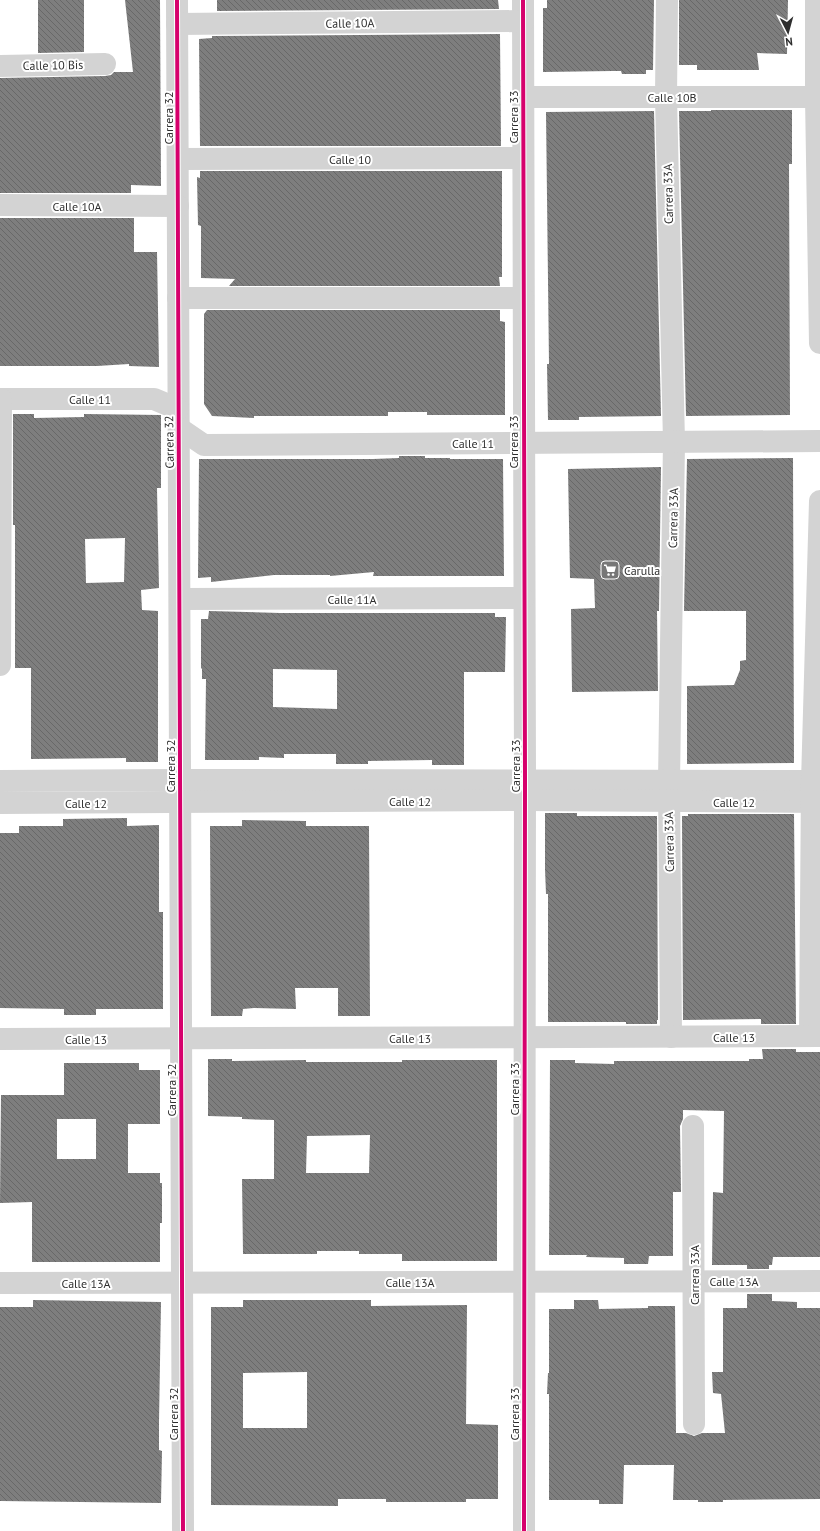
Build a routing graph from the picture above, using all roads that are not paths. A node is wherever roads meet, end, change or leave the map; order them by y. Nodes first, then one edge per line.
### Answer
1 (177, 0) edge
2 (666, 0) edge
3 (816, 0) edge
4 (523, 11) edge
5 (177, 24) junction
6 (105, 64) dead end
7 (0, 66) edge
8 (523, 97) junction
9 (666, 97) junction
10 (818, 97) edge
11 (523, 158) junction
12 (178, 159) junction
13 (0, 205) edge
14 (178, 206) junction
15 (178, 298) junction
16 (523, 298) junction
17 (820, 343) edge
18 (1, 400) edge
19 (179, 419) junction
20 (820, 441) edge
21 (674, 442) junction
22 (523, 443) junction
23 (820, 501) edge
24 (524, 598) junction
25 (180, 599) junction
26 (0, 665) edge
27 (180, 780) junction
28 (0, 781) edge
29 (525, 790) junction
30 (669, 792) junction
31 (816, 792) edge
32 (0, 803) edge
33 (180, 803) junction
34 (815, 1036) edge
35 (524, 1037) junction
36 (671, 1037) junction
37 (181, 1038) junction
38 (0, 1039) edge
39 (693, 1126) dead end
40 (820, 1281) edge
41 (182, 1282) junction
42 (524, 1282) junction
43 (694, 1282) junction
44 (0, 1283) edge
45 (694, 1424) dead end
46 (183, 1531) edge
47 (524, 1531) edge

1 - 5 street, Carrera 32
2 - 9 street, Carrera 33A
3 - 10 street
4 - 5 street, Calle 10A
4 - 8 street, Carrera 33
5 - 12 street, Carrera 32
6 - 7 street, Calle 10 Bis
8 - 9 street, Calle 10B
8 - 11 street, Carrera 33
9 - 10 street, Calle 10B
9 - 21 street, Carrera 33A
10 - 17 street
11 - 12 street, Calle 10
11 - 16 street, Carrera 33
12 - 14 street, Carrera 32
13 - 14 street, Calle 10A
14 - 15 street, Carrera 32
15 - 16 street
15 - 19 street, Carrera 32
16 - 22 street, Carrera 33
18 - 19 street, Calle 11
18 - 26 street
19 - 22 street, Calle 11
19 - 25 street, Carrera 32
20 - 21 street, Calle 11
21 - 22 street, Calle 11
21 - 30 street, Carrera 33A
22 - 24 street, Carrera 33
23 - 31 street
24 - 25 street, Calle 11A
24 - 29 street, Carrera 33
25 - 27 street, Carrera 32
27 - 28 street, Calle 12
27 - 29 street, Calle 12
27 - 33 street, Carrera 32
29 - 30 street, Calle 12
29 - 33 street, Calle 12
29 - 35 street, Carrera 33
30 - 31 street, Calle 12
30 - 36 street, Carrera 33A
31 - 34 street
32 - 33 street, Calle 12
33 - 37 street, Carrera 32
34 - 36 street, Calle 13
35 - 36 street, Calle 13
35 - 37 street, Calle 13
35 - 42 street, Carrera 33
37 - 38 street, Calle 13
37 - 41 street, Carrera 32
39 - 43 street, Carrera 33A
40 - 43 street, Calle 13A
41 - 42 street, Calle 13A
41 - 44 street, Calle 13A
41 - 46 street, Carrera 32
42 - 43 street, Calle 13A
42 - 47 street, Carrera 33
43 - 45 street, Carrera 33A

